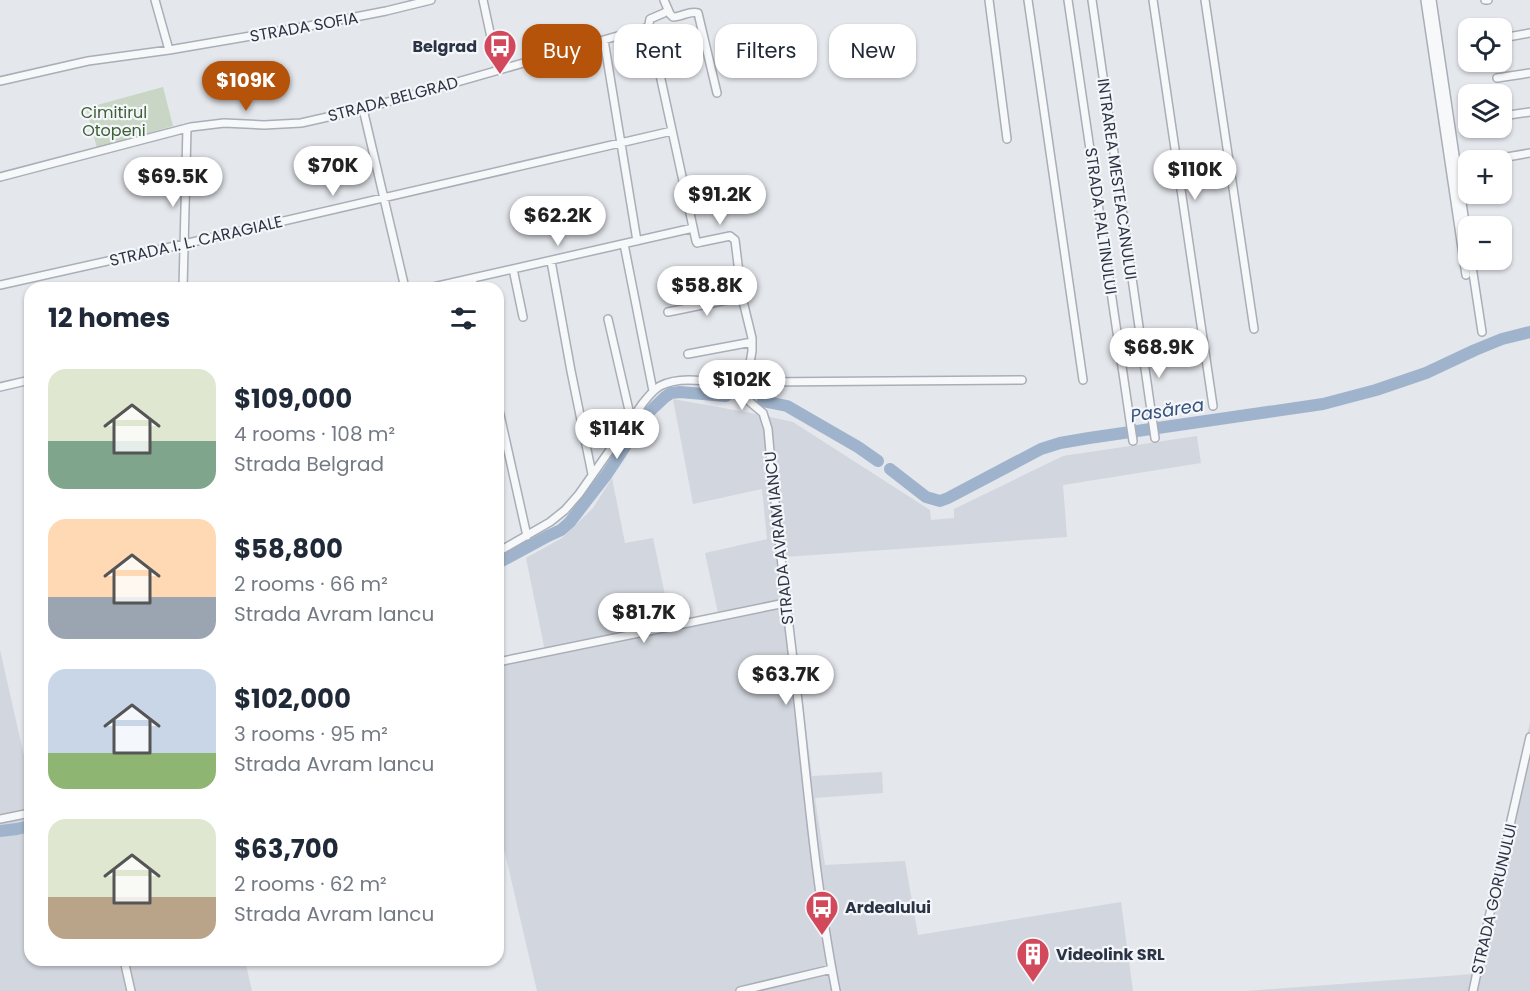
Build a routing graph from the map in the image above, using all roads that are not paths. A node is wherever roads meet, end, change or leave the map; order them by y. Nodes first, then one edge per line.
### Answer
1 (155, 0) edge
2 (431, 0) edge
3 (483, 0) edge
4 (664, 0) edge
5 (989, 0) edge
6 (1028, 0) edge
7 (1068, 0) edge
8 (1092, 0) edge
9 (1152, 0) edge
10 (1206, 0) edge
11 (1425, 0) edge
12 (1432, 0) edge
13 (668, 10) junction
14 (649, 24) edge
15 (1530, 33) edge
16 (1512, 36) edge
17 (614, 37) edge
18 (604, 40) junction
19 (169, 50) junction
20 (498, 70) junction
21 (1530, 73) edge
22 (660, 78) edge
23 (1497, 78) dead end
24 (0, 81) edge
25 (717, 93) dead end
26 (363, 109) junction
27 (1530, 112) edge
28 (1512, 115) edge
29 (187, 128) junction
30 (672, 131) junction
31 (1007, 139) dead end
32 (621, 143) junction
33 (1530, 153) edge
34 (1512, 156) edge
35 (0, 177) edge
36 (384, 198) junction
37 (1464, 216) edge
38 (693, 228) junction
39 (637, 242) junction
40 (184, 244) junction
41 (624, 244) junction
42 (550, 261) junction
43 (513, 269) junction
44 (1473, 270) edge
45 (1466, 275) dead end
46 (472, 279) junction
47 (183, 282) edge
48 (404, 282) edge
49 (459, 282) edge
50 (473, 282) edge
51 (0, 285) edge
52 (742, 297) junction
53 (668, 312) dead end
54 (523, 317) dead end
55 (608, 319) dead end
56 (1254, 329) dead end
57 (1482, 332) dead end
58 (752, 342) junction
59 (688, 354) dead end
60 (1022, 380) dead end
61 (1083, 380) dead end
62 (24, 381) edge
63 (747, 382) junction
64 (0, 387) edge
65 (653, 391) junction
66 (745, 393) junction
67 (1213, 406) dead end
68 (631, 419) junction
69 (504, 433) edge
70 (1155, 438) dead end
71 (1133, 441) dead end
72 (592, 474) junction
73 (527, 536) junction
74 (504, 549) edge
75 (785, 603) junction
76 (504, 661) edge
77 (1530, 737) edge
78 (24, 814) edge
79 (0, 819) edge
80 (125, 966) edge
81 (832, 969) junction
82 (131, 991) edge
83 (740, 991) edge
84 (836, 991) edge
85 (1473, 991) edge

1 - 19 street
2 - 19 street, STRADA SOFIA
3 - 20 street
4 - 13 street
5 - 31 street
6 - 61 street
7 - 71 street, STRADA PALTINULUI
8 - 70 street, INTRAREA MESTEACANULUI
9 - 67 street
10 - 56 street
11 - 45 street
12 - 37 street
13 - 14 street, STRADA BELGRAD
13 - 25 street
15 - 16 street
17 - 18 street, STRADA BELGRAD
18 - 20 street, STRADA BELGRAD
18 - 32 street
19 - 24 street, STRADA SOFIA
20 - 26 street, STRADA BELGRAD
21 - 23 street
22 - 30 street
26 - 29 street, STRADA BELGRAD
26 - 36 street
27 - 28 street
29 - 35 street, STRADA BELGRAD
29 - 40 street
30 - 32 street, STRADA I. L. CARAGIALE
30 - 38 street
32 - 36 street, STRADA I. L. CARAGIALE
32 - 39 street
33 - 34 street
36 - 40 street, STRADA I. L. CARAGIALE
36 - 48 street
38 - 39 street
38 - 52 street
39 - 41 street
40 - 47 street
40 - 51 street, STRADA I. L. CARAGIALE
41 - 42 street
41 - 65 street
42 - 43 street
42 - 72 street
43 - 46 street
43 - 54 street
44 - 57 street
46 - 49 street
46 - 50 street
52 - 53 street
52 - 58 street
55 - 68 street
58 - 59 street
58 - 63 street
60 - 63 street
62 - 64 street
63 - 66 street
65 - 66 street
65 - 68 street
66 - 75 street, STRADA AVRAM IANCU
68 - 72 street
69 - 73 street
72 - 73 street
73 - 74 street
75 - 76 street
75 - 81 street, STRADA AVRAM IANCU
77 - 85 street, STRADA GORUNULUI
78 - 79 street
80 - 82 street
81 - 83 street
81 - 84 street, STRADA AVRAM IANCU

